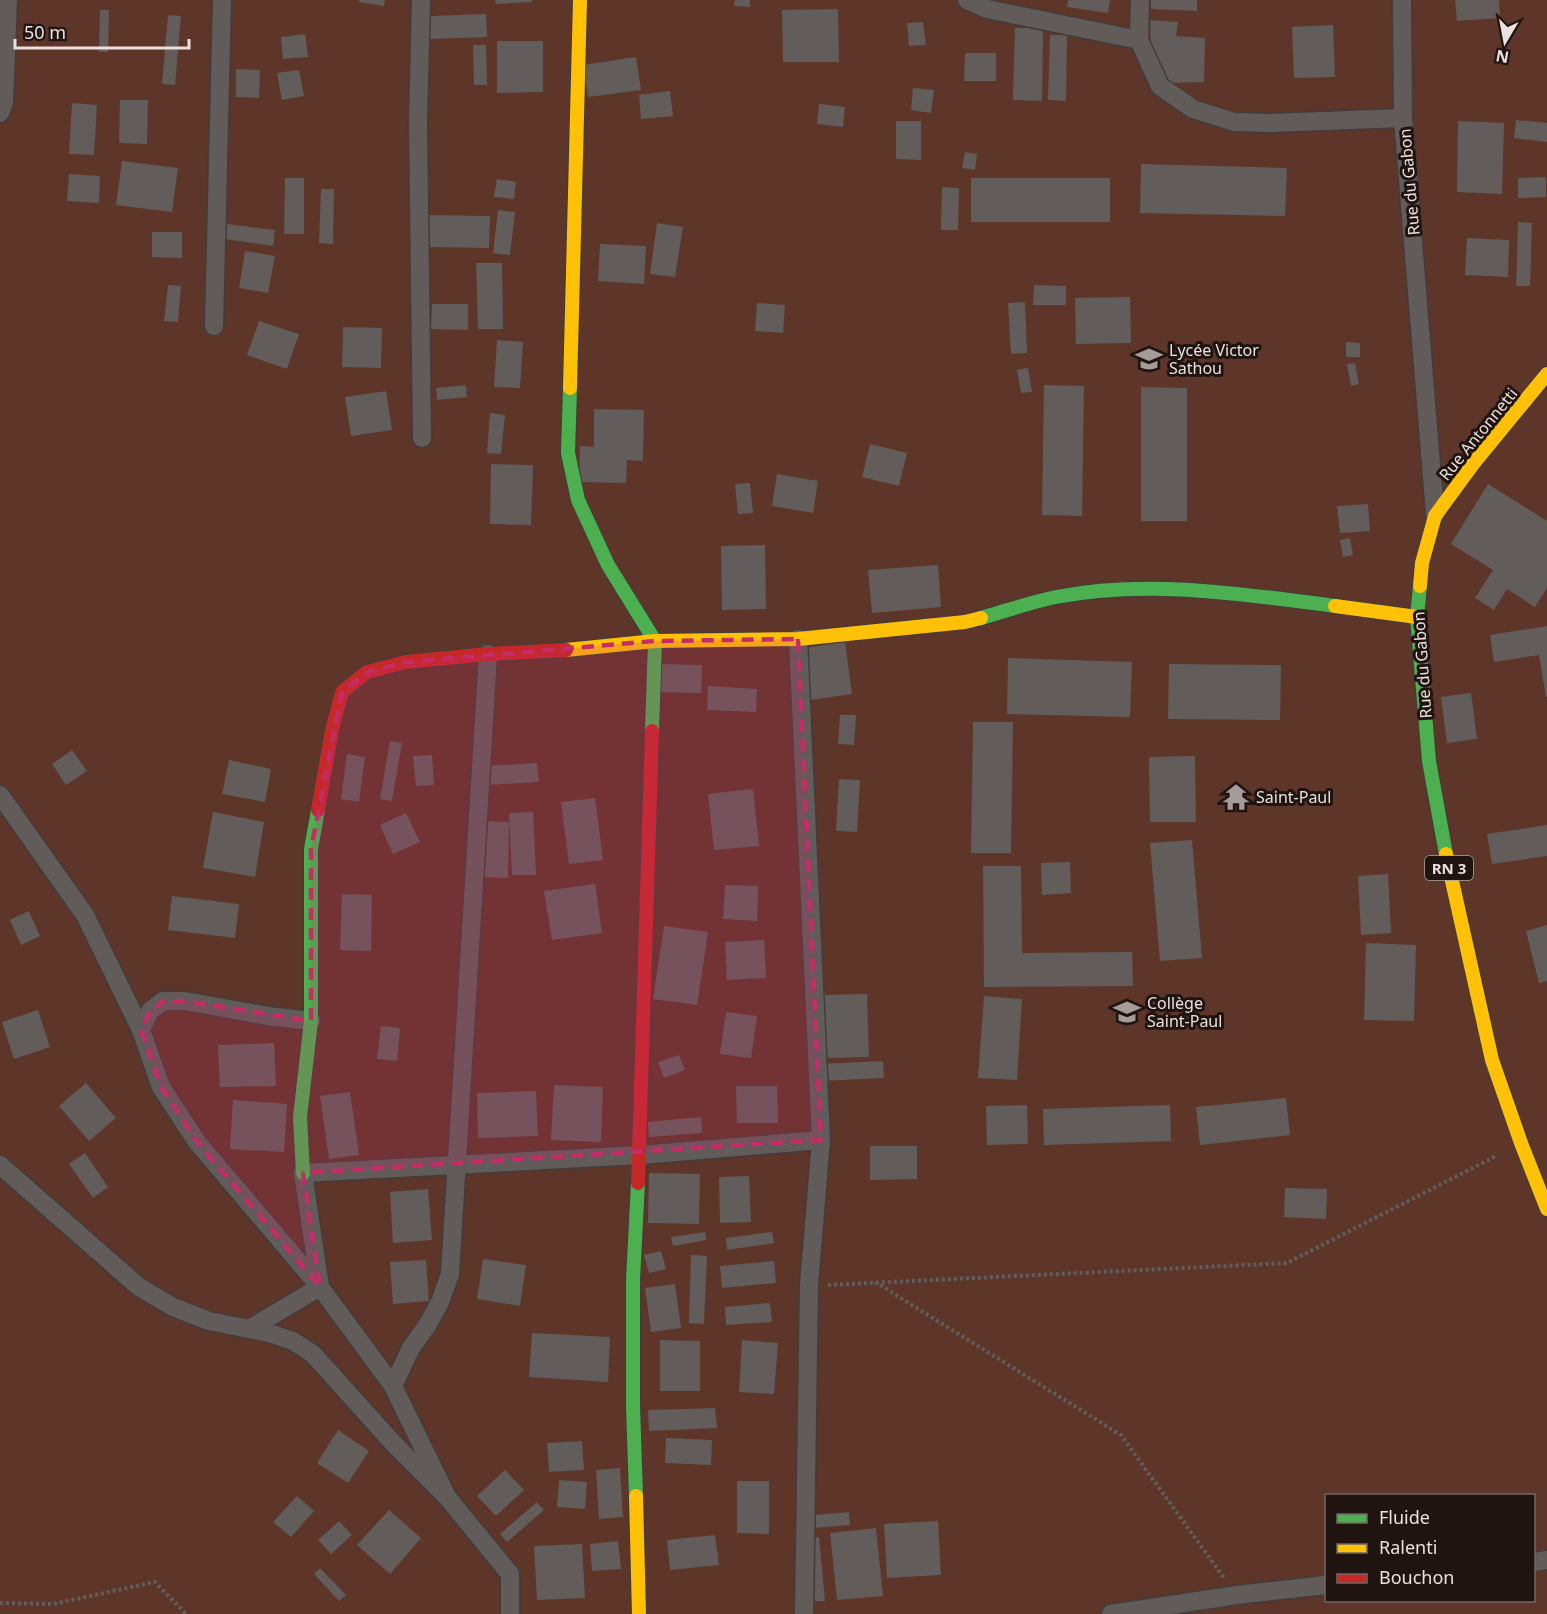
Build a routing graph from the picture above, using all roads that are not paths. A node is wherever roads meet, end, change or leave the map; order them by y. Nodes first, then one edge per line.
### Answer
1 (8, 0) edge
2 (222, 0) edge
3 (421, 0) edge
4 (580, 0) edge
5 (967, 0) edge
6 (1140, 0) edge
7 (1401, 0) edge
8 (1139, 40) junction
9 (0, 113) edge
10 (1403, 118) junction
11 (214, 326) dead end
12 (1547, 374) edge
13 (422, 438) dead end
14 (1435, 516) junction
15 (1418, 617) junction
16 (798, 639) junction
17 (655, 641) junction
18 (488, 654) junction
19 (0, 795) edge
20 (311, 1021) junction
21 (141, 1030) junction
22 (821, 1140) junction
23 (640, 1155) junction
24 (458, 1164) junction
25 (0, 1165) edge
26 (303, 1173) junction
27 (7, 1182) edge
28 (1547, 1209) edge
29 (320, 1287) junction
30 (249, 1329) junction
31 (393, 1386) junction
32 (447, 1497) junction
33 (1325, 1585) edge
34 (510, 1614) edge
35 (639, 1614) edge
36 (804, 1614) edge
37 (1111, 1614) edge

1 - 9 street
2 - 11 street
3 - 13 street
4 - 17 main road
5 - 8 street
6 - 8 street
7 - 10 street, Rue du Gabon
8 - 10 street
10 - 14 street, Rue du Gabon
12 - 14 main road, Rue Antonnetti / RN 3
14 - 15 main road, Rue du Gabon / RN 3
15 - 16 main road
15 - 28 main road, Rue du Gabon / RN 3
16 - 17 main road
16 - 22 street
17 - 18 main road
17 - 23 main road
18 - 20 main road
18 - 24 street
19 - 21 street
20 - 21 street
20 - 26 main road
21 - 29 street
22 - 23 street
22 - 36 street
23 - 24 street
23 - 35 main road
24 - 26 street
24 - 31 street
25 - 27 street
26 - 29 street
27 - 30 street
29 - 30 street
29 - 31 street
30 - 32 street
31 - 32 street
32 - 34 street
33 - 37 street

